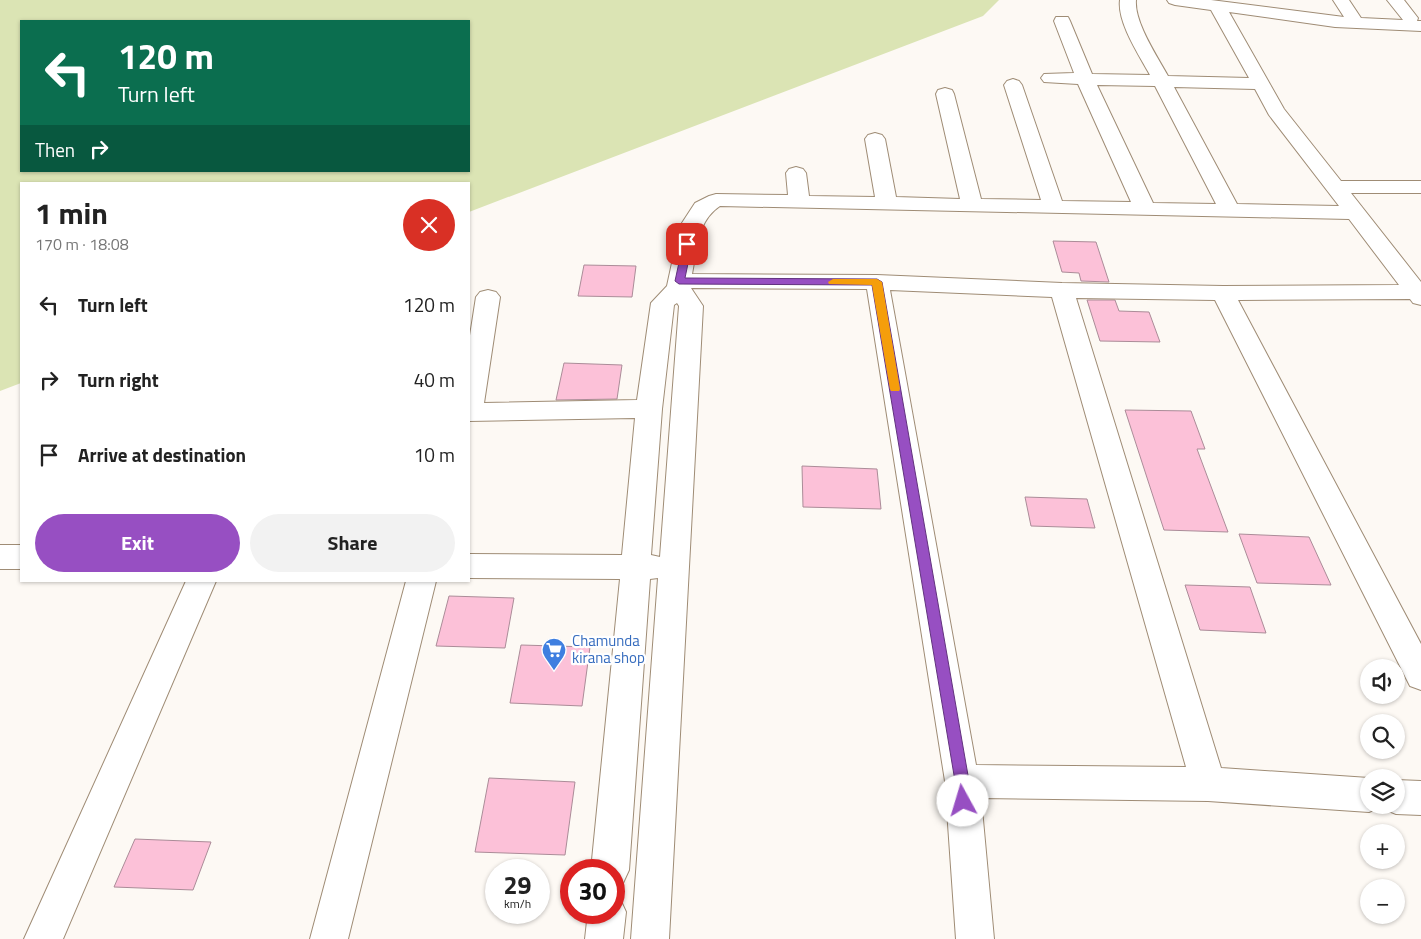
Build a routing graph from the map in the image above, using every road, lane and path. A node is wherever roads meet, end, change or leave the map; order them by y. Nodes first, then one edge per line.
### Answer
1 (1128, 0) edge
2 (1175, 0) edge
3 (1285, 0) edge
4 (1340, 0) edge
5 (1395, 0) edge
6 (1218, 7) junction
7 (1293, 17) junction
8 (1062, 21) dead end
9 (1416, 22) edge
10 (1356, 23) junction
11 (1050, 78) dead end
12 (1084, 79) junction
13 (1162, 81) junction
14 (1261, 84) junction
15 (1014, 85) dead end
16 (945, 94) dead end
17 (875, 139) dead end
18 (796, 173) dead end
19 (1334, 187) junction
20 (1421, 187) edge
21 (799, 202) junction
22 (887, 204) junction
23 (972, 205) junction
24 (1054, 208) junction
25 (1145, 209) junction
26 (1230, 211) junction
27 (1354, 213) junction
28 (877, 282) junction
29 (679, 285) junction
30 (1062, 290) junction
31 (1223, 293) junction
32 (1419, 295) edge
33 (488, 297) dead end
34 (470, 406) edge
35 (649, 409) junction
36 (470, 412) edge
37 (0, 557) edge
38 (20, 557) edge
39 (470, 566) edge
40 (636, 566) junction
41 (675, 567) junction
42 (201, 582) edge
43 (421, 582) edge
44 (1421, 676) edge
45 (962, 781) junction
46 (1208, 784) junction
47 (1360, 794) edge
48 (1405, 797) edge
49 (1421, 798) edge
50 (611, 859) edge
51 (606, 924) edge
52 (43, 939) edge
53 (329, 939) edge
54 (604, 939) edge
55 (650, 939) edge
56 (975, 939) edge

1 - 13 street
2 - 6 street
3 - 7 street
4 - 10 street
5 - 9 street
6 - 7 street
6 - 14 street
7 - 10 street
8 - 12 street
9 - 10 street
11 - 12 street
12 - 13 street
12 - 25 street
13 - 14 street
13 - 26 street
14 - 19 street
15 - 24 street
16 - 23 street
17 - 22 street
18 - 21 street
19 - 20 street
19 - 27 street
21 - 22 street
21 - 29 street
22 - 23 street
23 - 24 street
24 - 25 street
25 - 26 street
26 - 27 street
27 - 32 street
28 - 29 street
28 - 30 street
28 - 45 street
29 - 35 street
29 - 41 street
30 - 31 street
30 - 46 street
31 - 32 street
31 - 44 street
33 - 34 street
35 - 36 street
35 - 40 street
37 - 38 street
39 - 40 street
40 - 41 street
40 - 50 street
41 - 55 street
42 - 52 street
43 - 53 street
45 - 46 street
45 - 56 street
46 - 47 street
48 - 49 street
51 - 54 street

